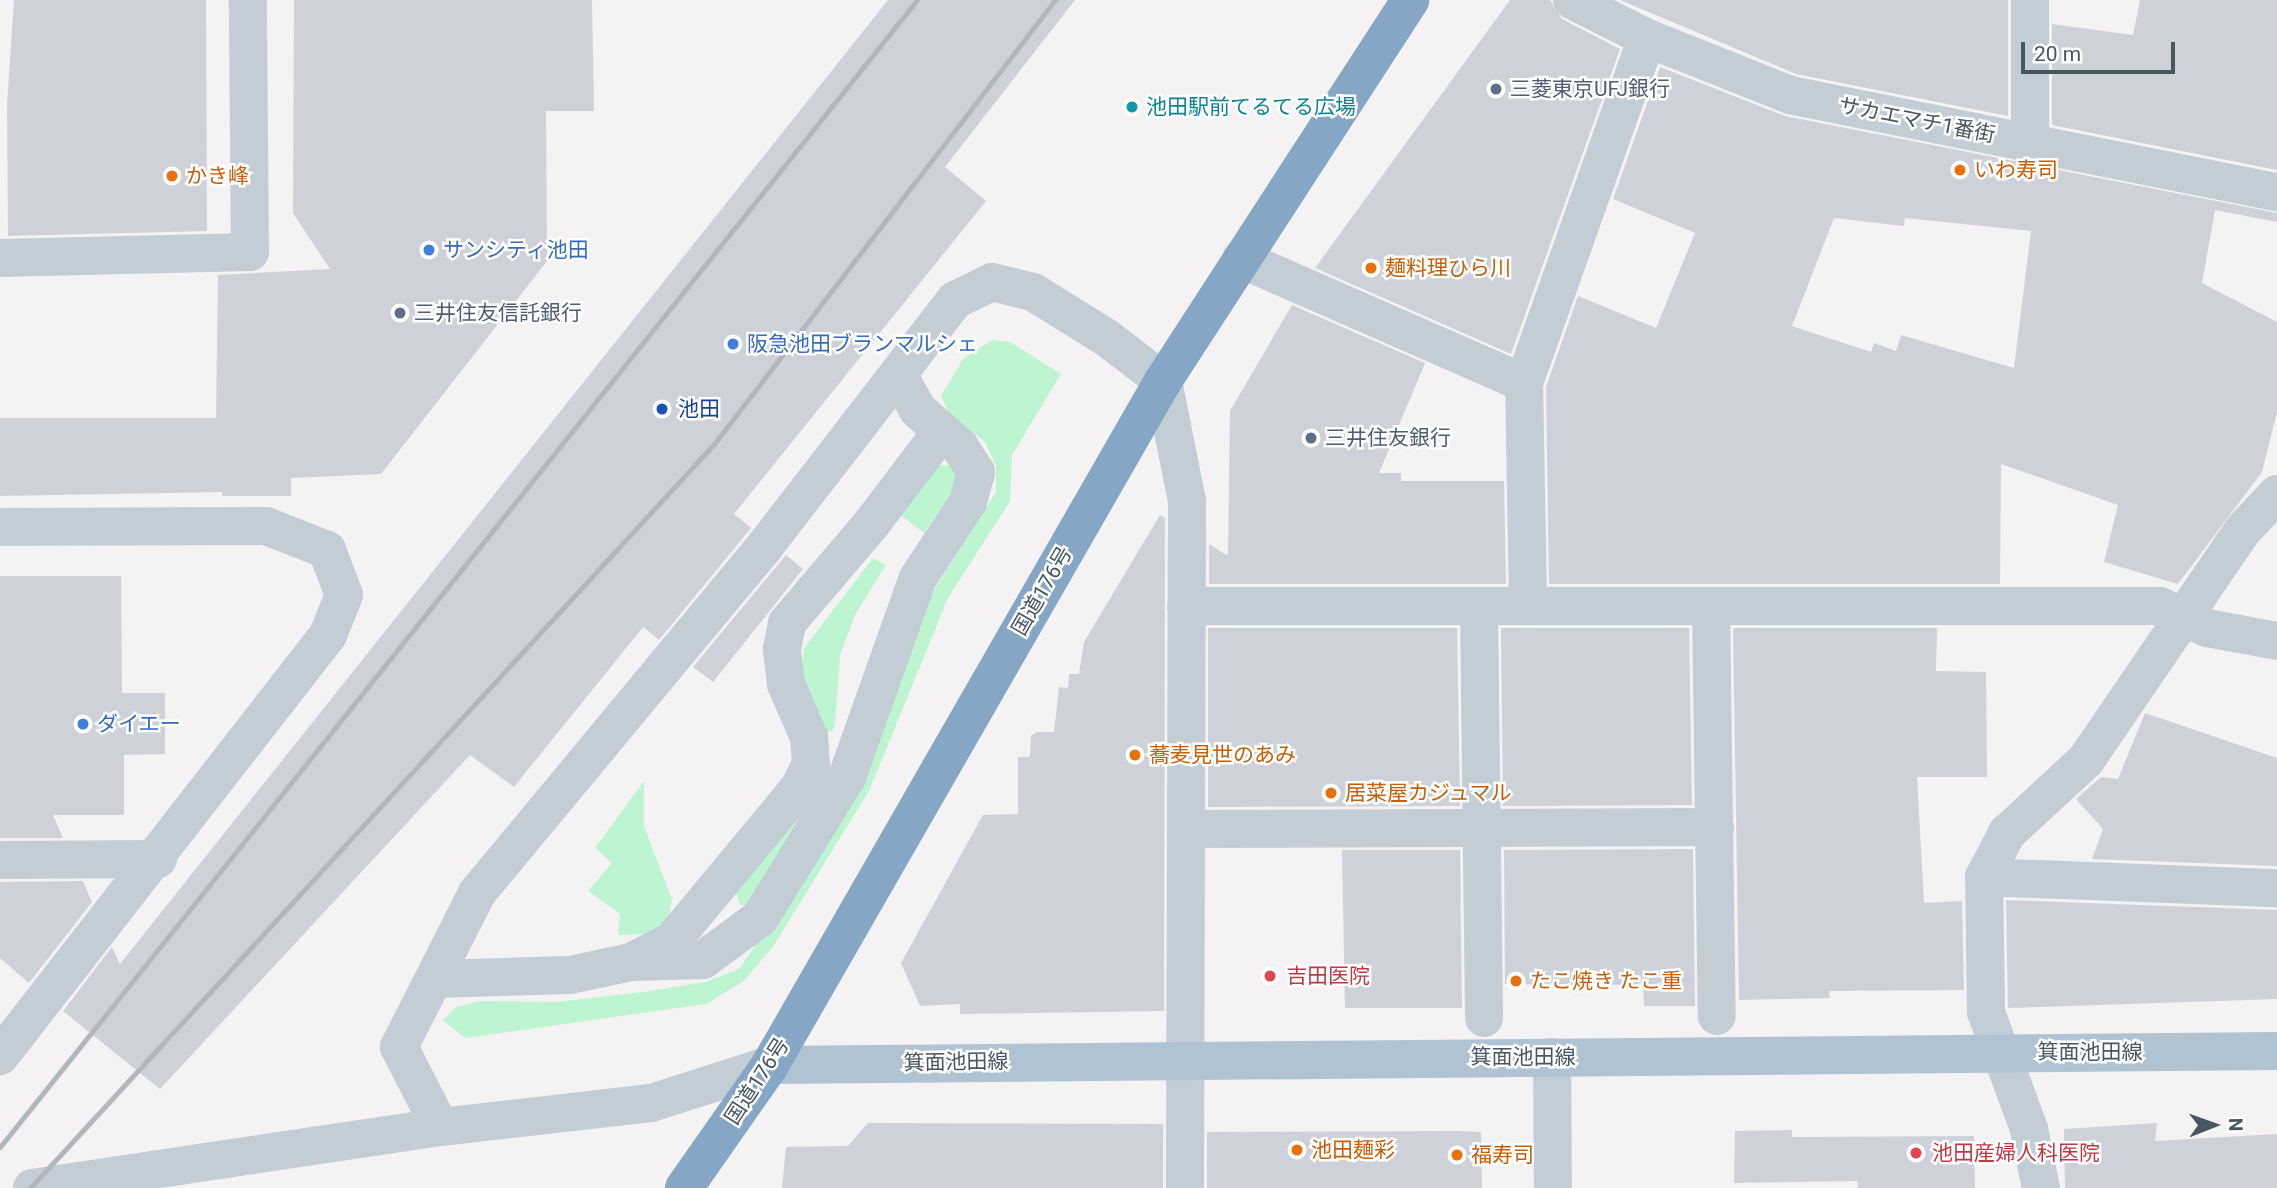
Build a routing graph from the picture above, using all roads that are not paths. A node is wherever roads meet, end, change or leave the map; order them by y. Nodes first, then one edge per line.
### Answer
1 (248, 0) edge
2 (1410, 0) edge
3 (1572, 0) edge
4 (2030, 0) edge
5 (1647, 38) junction
6 (2030, 143) junction
7 (2277, 192) edge
8 (0, 258) edge
9 (1241, 259) junction
10 (898, 374) junction
11 (1163, 381) junction
12 (1524, 383) junction
13 (941, 432) junction
14 (2277, 494) edge
15 (0, 527) edge
16 (1479, 606) junction
17 (1528, 606) junction
18 (1711, 606) junction
19 (1186, 607) junction
20 (2184, 617) junction
21 (2277, 641) edge
22 (1715, 827) junction
23 (1482, 828) junction
24 (1186, 830) junction
25 (0, 859) edge
26 (158, 859) junction
27 (1984, 877) junction
28 (2277, 887) edge
29 (631, 961) junction
30 (436, 979) junction
31 (1717, 1016) dead end
32 (1484, 1018) dead end
33 (2277, 1051) edge
34 (2000, 1052) junction
35 (0, 1056) edge
36 (1552, 1057) junction
37 (1185, 1059) junction
38 (770, 1065) junction
39 (440, 1127) junction
40 (99, 1183) edge
41 (32, 1188) edge
42 (684, 1188) edge
43 (1185, 1188) edge
44 (1553, 1188) edge
45 (2041, 1188) edge

1 - 8 street
2 - 9 highway, 国道176号
3 - 5 street, サカエマチ1番街
4 - 6 street
5 - 6 street, サカエマチ1番街
5 - 12 street
6 - 7 street, サカエマチ1番街
9 - 11 highway, 国道176号
9 - 12 street
10 - 11 street
10 - 13 street
10 - 30 street
11 - 19 street
11 - 38 highway, 国道176号
12 - 17 street
13 - 29 street
13 - 29 street
14 - 20 street
15 - 26 street
16 - 17 street
16 - 19 street
16 - 23 street
17 - 18 street
18 - 20 street
18 - 22 street
19 - 24 street
20 - 21 street
20 - 27 street
22 - 23 street
22 - 31 street
23 - 24 street
23 - 32 street
24 - 37 street
25 - 26 street
26 - 35 street
27 - 28 street
27 - 34 street
29 - 30 street
30 - 39 street
33 - 34 main road, 箕面池田線
34 - 36 main road, 箕面池田線
34 - 45 street
36 - 37 main road, 箕面池田線
36 - 44 street
37 - 38 main road, 箕面池田線
37 - 43 street
38 - 39 street
38 - 42 highway, 国道176号
39 - 40 street
40 - 41 street

